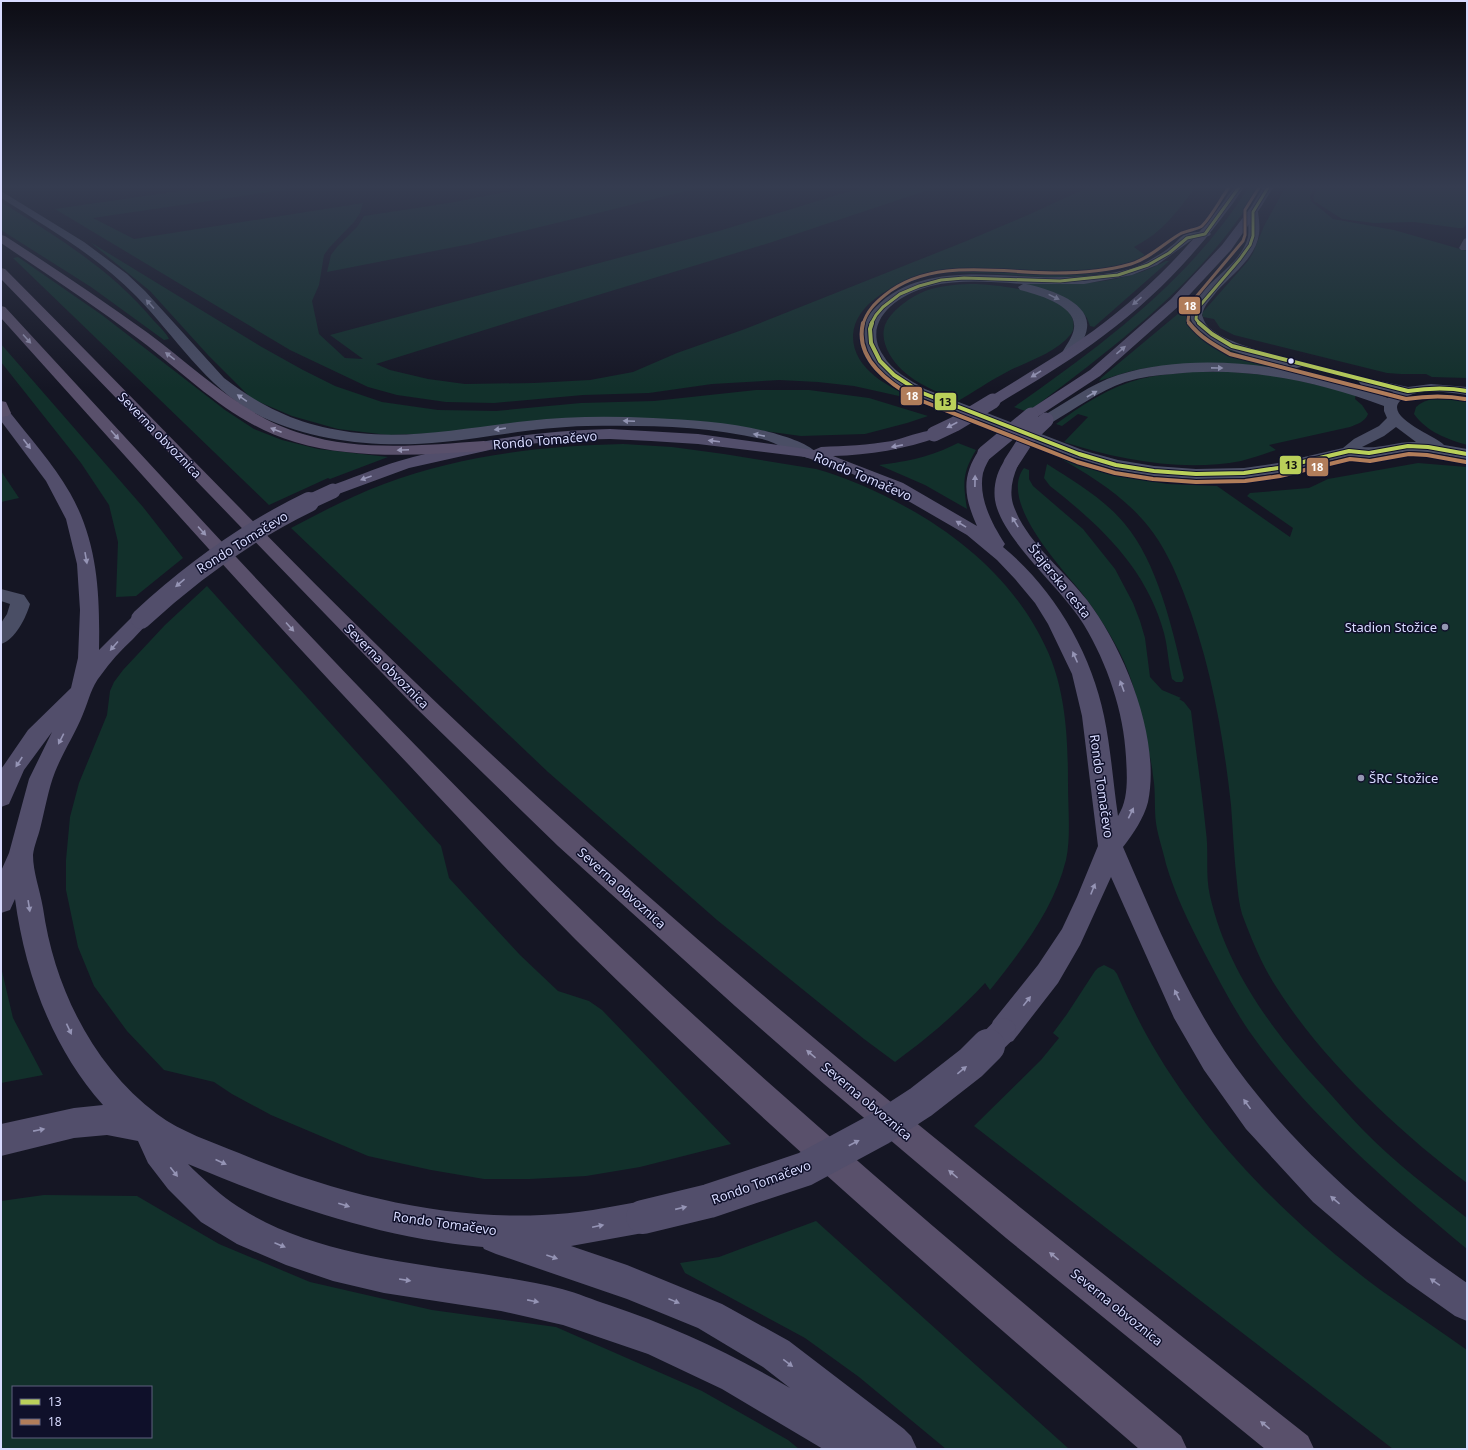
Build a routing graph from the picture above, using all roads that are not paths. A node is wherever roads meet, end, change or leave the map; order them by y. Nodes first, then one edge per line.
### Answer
1 (24, 254) edge
2 (93, 254) edge
3 (1166, 254) edge
4 (1187, 254) edge
5 (1221, 254) edge
6 (1244, 254) edge
7 (1, 272) edge
8 (989, 279) junction
9 (1, 310) edge
10 (1069, 353) junction
11 (1080, 384) junction
12 (1408, 391) junction
13 (1467, 391) edge
14 (2, 410) edge
15 (1393, 411) junction
16 (1046, 420) junction
17 (484, 446) junction
18 (1349, 451) junction
19 (808, 453) junction
20 (1459, 453) edge
21 (1003, 556) junction
22 (1, 595) edge
23 (1, 637) edge
24 (80, 690) junction
25 (1, 798) edge
26 (1110, 846) junction
27 (21, 853) junction
28 (1, 902) edge
29 (148, 1127) junction
30 (1, 1140) edge
31 (476, 1230) junction
32 (1467, 1304) edge
33 (859, 1449) edge
34 (898, 1449) edge
35 (1168, 1449) edge
36 (1295, 1449) edge

17 -> 1 highway
19 -> 2 street
3 - 8 street
4 -> 10 main road
11 -> 5 main road, Štajerska cesta
6 - 12 street
36 -> 7 highway, Severna obvoznica
8 -> 10 street
8 - 18 street
9 -> 35 highway
10 -> 19 main road, bridge
11 - 16 main road, Štajerska cesta
21 -> 11 main road, Štajerska cesta, bridge
12 - 13 street
12 - 15 street
14 -> 24 main road
16 -> 15 street
15 - 18 street
15 - 20 street
26 -> 16 main road, Štajerska cesta, bridge
19 -> 17 main road, Rondo Tomačevo
17 -> 24 main road, Rondo Tomačevo, bridge
18 - 20 street
21 -> 19 main road, Rondo Tomačevo
26 -> 21 main road, Rondo Tomačevo
22 - 23 street
24 -> 25 main road
24 -> 27 main road, Rondo Tomačevo
31 -> 26 main road, Rondo Tomačevo, bridge
32 -> 26 main road
27 - 28 main road
27 -> 29 main road, Rondo Tomačevo
30 -> 29 main road
29 -> 31 main road, Rondo Tomačevo
29 -> 33 main road
31 -> 34 main road

